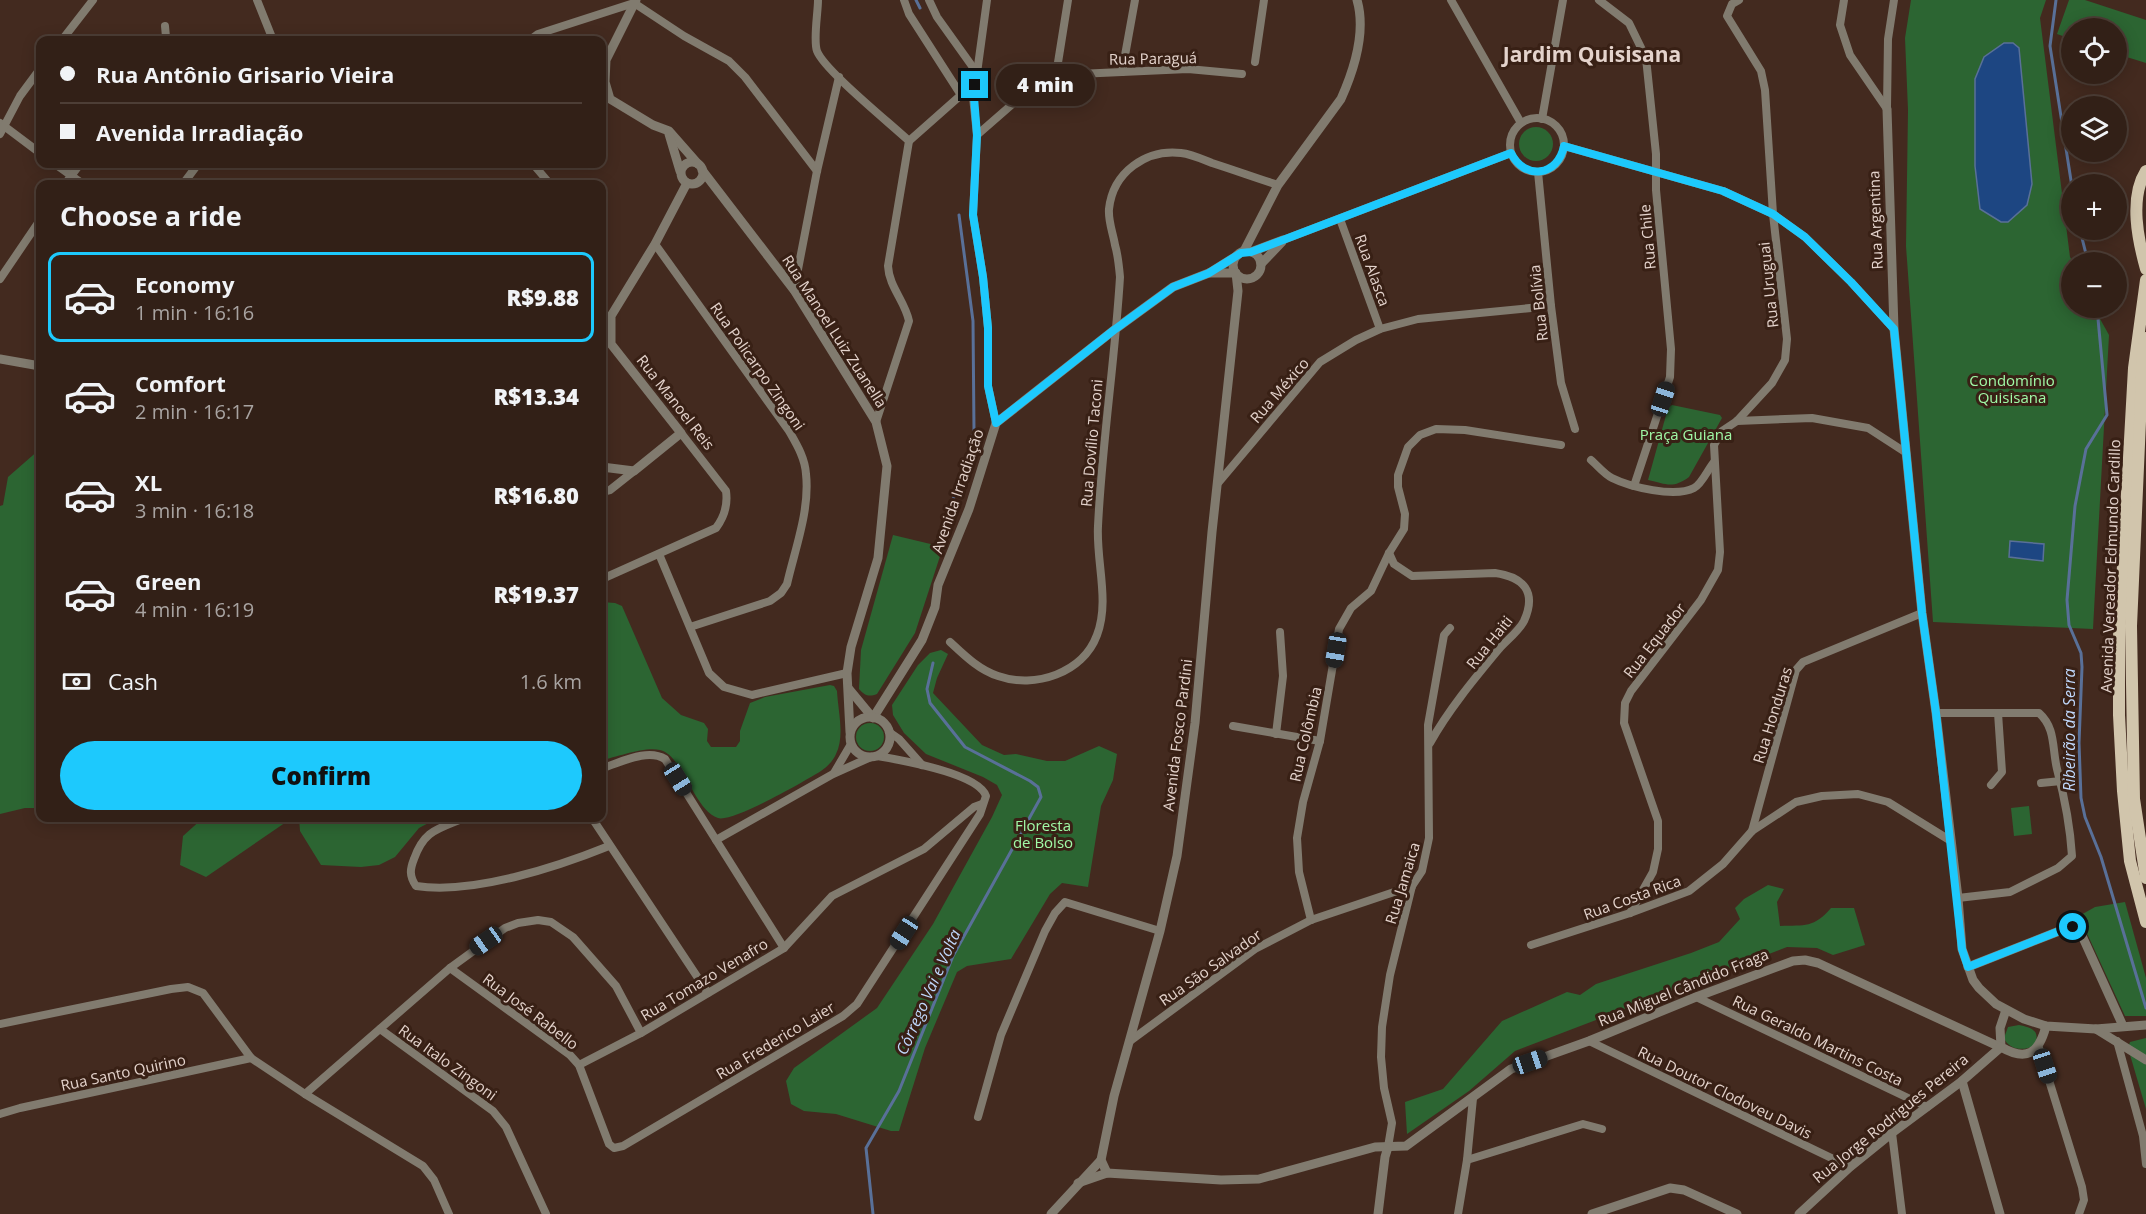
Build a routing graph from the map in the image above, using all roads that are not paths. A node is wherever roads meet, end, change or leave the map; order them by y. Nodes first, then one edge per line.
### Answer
1 (93, 0) edge
2 (257, 0) edge
3 (818, 0) edge
4 (903, 0) edge
5 (929, 0) edge
6 (987, 0) edge
7 (1068, 0) edge
8 (1135, 0) edge
9 (1264, 0) edge
10 (1357, 0) edge
11 (1451, 0) edge
12 (1563, 0) edge
13 (1599, 0) edge
14 (1738, 0) edge
15 (1844, 0) edge
16 (1894, 0) edge
17 (635, 2) edge
18 (165, 26) dead end
19 (65, 36) edge
20 (166, 36) edge
21 (271, 36) edge
22 (535, 36) edge
23 (606, 60) edge
24 (1255, 62) dead end
25 (1122, 72) junction
26 (976, 73) junction
27 (36, 74) edge
28 (1242, 74) dead end
29 (1056, 75) junction
30 (839, 77) junction
31 (606, 85) edge
32 (961, 95) junction
33 (974, 97) junction
34 (1887, 109) junction
35 (1542, 119) junction
36 (1521, 123) junction
37 (2, 128) edge
38 (669, 131) junction
39 (977, 135) junction
40 (909, 141) junction
41 (1564, 146) junction
42 (36, 150) edge
43 (1511, 153) junction
44 (700, 167) junction
45 (60, 168) edge
46 (77, 168) edge
47 (536, 168) edge
48 (680, 171) junction
49 (818, 171) junction
50 (2146, 171) edge
51 (1538, 172) junction
52 (1656, 173) junction
53 (71, 176) junction
54 (68, 180) edge
55 (77, 180) edge
56 (547, 180) edge
57 (687, 183) junction
58 (1278, 185) junction
59 (1773, 214) junction
60 (1340, 219) junction
61 (36, 226) edge
62 (1283, 240) junction
63 (655, 244) junction
64 (1244, 253) junction
65 (1261, 264) junction
66 (2146, 269) edge
67 (1209, 273) junction
68 (1236, 273) junction
69 (1252, 278) junction
70 (0, 279) edge
71 (2146, 280) edge
72 (794, 290) junction
73 (1238, 291) junction
74 (1551, 306) junction
75 (1380, 329) junction
76 (1894, 329) junction
77 (1114, 330) junction
78 (2146, 338) edge
79 (0, 359) edge
80 (36, 365) edge
81 (1737, 420) junction
82 (876, 422) junction
83 (996, 423) junction
84 (1575, 429) dead end
85 (681, 433) junction
86 (1561, 445) dead end
87 (1905, 452) junction
88 (1591, 460) dead end
89 (1714, 461) junction
90 (606, 468) edge
91 (634, 471) junction
92 (1218, 482) junction
93 (1634, 486) junction
94 (606, 491) edge
95 (1389, 553) junction
96 (659, 554) junction
97 (606, 577) edge
98 (1922, 613) junction
99 (690, 627) junction
100 (1450, 628) dead end
101 (1280, 632) dead end
102 (950, 642) dead end
103 (847, 673) junction
104 (849, 689) junction
105 (1936, 713) junction
106 (1998, 713) junction
107 (877, 720) junction
108 (1233, 726) dead end
109 (850, 732) junction
110 (889, 732) junction
111 (1276, 734) junction
112 (1320, 741) junction
113 (851, 744) junction
114 (1429, 744) junction
115 (874, 756) junction
116 (922, 765) junction
117 (606, 767) edge
118 (833, 774) junction
119 (2061, 782) junction
120 (2041, 783) dead end
121 (1991, 785) dead end
122 (982, 804) junction
123 (456, 822) edge
124 (594, 822) edge
125 (1752, 831) junction
126 (716, 840) junction
127 (1951, 841) junction
128 (609, 846) junction
129 (2146, 878) edge
130 (1412, 886) junction
131 (1958, 898) junction
132 (1630, 914) junction
133 (1311, 920) junction
134 (2146, 922) edge
135 (1160, 931) junction
136 (1531, 945) dead end
137 (784, 948) junction
138 (1968, 967) junction
139 (450, 968) junction
140 (708, 993) junction
141 (1696, 997) junction
142 (2006, 1010) junction
143 (0, 1024) edge
144 (2142, 1025) edge
145 (2046, 1026) junction
146 (2123, 1026) junction
147 (380, 1029) junction
148 (2096, 1029) junction
149 (641, 1033) junction
150 (1130, 1041) junction
151 (1589, 1041) junction
152 (2117, 1041) junction
153 (2001, 1047) junction
154 (2038, 1048) junction
155 (251, 1058) junction
156 (2146, 1060) edge
157 (579, 1065) junction
158 (1962, 1080) junction
159 (305, 1094) junction
160 (1473, 1098) junction
161 (1928, 1107) junction
162 (0, 1114) edge
163 (978, 1117) dead end
164 (1602, 1129) dead end
165 (1892, 1133) junction
166 (1388, 1147) junction
167 (615, 1148) joint
168 (1101, 1160) junction
169 (1467, 1160) junction
170 (2146, 1164) edge
171 (1850, 1167) junction
172 (1107, 1173) junction
173 (1078, 1184) junction
174 (449, 1214) edge
175 (546, 1214) edge
176 (1051, 1214) edge
177 (1378, 1214) edge
178 (1458, 1214) edge
179 (1592, 1214) edge
180 (1737, 1214) edge
181 (1798, 1214) edge
182 (1902, 1214) edge
183 (2000, 1214) edge
184 (2079, 1214) edge

1 - 19 street
2 - 21 street
3 - 30 street
4 - 32 street
5 - 26 street
6 - 26 street, Avenida Irradiação
7 - 29 street
8 - 25 street
9 - 24 street
10 - 58 street
11 - 36 street
12 - 35 street
13 - 52 street, Rua Chile
14 - 59 street, Rua Uruguai
15 - 34 street
16 - 34 street, Rua Argentina
17 - 22 street
17 - 23 street
17 - 49 street
18 - 20 street
25 - 28 street, Rua Paraguá
25 - 29 street, Rua Paraguá
26 - 33 street, Avenida Irradiação
27 - 37 street
29 - 39 street, Rua Paraguá
30 - 40 street
30 - 49 street
31 - 38 street
32 - 33 street
32 - 40 street
33 - 39 street, Avenida Irradiação
34 - 76 street, Rua Argentina
35 - 36 street
35 - 41 street
36 - 43 street
37 - 42 street
38 - 44 street, Rua Manoel Luiz Zuanella
38 - 48 street
39 - 83 street, Avenida Irradiação
40 - 82 street
41 - 51 street
41 - 52 street
43 - 51 street
43 - 60 street
44 - 48 street
44 - 57 street
44 - 72 street, Rua Manoel Luiz Zuanella
45 - 53 street
46 - 53 street
47 - 56 street
48 - 57 street
49 - 72 street
50 - 66 main road
51 - 74 street, Rua Bolívia
52 - 59 street
52 - 93 street, Rua Chile
53 - 54 street
53 - 55 street
57 - 63 street, Rua Manoel Reis
58 - 64 street
58 - 77 street, Rua Dovílio Taconi
59 - 76 street
59 - 81 street, Rua Uruguai
60 - 62 street
60 - 75 street, Rua Alasca
61 - 70 street
62 - 64 street
62 - 65 street
63 - 85 street, Rua Manoel Reis
63 - 99 street, Rua Policarpo Zingoni
64 - 65 street
64 - 67 street
64 - 68 street
65 - 69 street
67 - 68 street
67 - 77 street
68 - 69 street
68 - 73 street, Avenida Fosco Pardini
69 - 73 street
71 - 134 main road, Avenida Vereador Edmundo Cardillo
72 - 82 street, Rua Manoel Luiz Zuanella
73 - 92 street, Avenida Fosco Pardini
74 - 75 street, Rua México
74 - 84 street, Rua Bolívia
75 - 92 street, Rua México
76 - 87 street, Rua Argentina
77 - 83 street
77 - 102 street, Rua Dovílio Taconi
78 - 129 main road, Avenida Vereador Edmundo Cardillo
79 - 80 street
81 - 87 street
81 - 89 street, Rua Equador
82 - 103 street, Rua Manoel Luiz Zuanella
83 - 107 street, Avenida Irradiação
85 - 91 street
85 - 96 street, Rua Manoel Reis
86 - 95 street, Rua Colômbia
87 - 98 street, Rua Argentina
88 - 93 street
89 - 93 street
89 - 132 street, Rua Equador
90 - 91 street
91 - 94 street
92 - 135 street, Avenida Fosco Pardini
95 - 112 street, Rua Colômbia
95 - 114 street, Rua Haiti
96 - 97 street, Rua Manoel Reis
96 - 99 street
98 - 105 street, Rua Argentina
98 - 125 street, Rua Honduras
99 - 103 street
100 - 114 street, Rua Jamaica
101 - 111 street
103 - 104 street, Rua Manoel Luiz Zuanella
104 - 107 street
104 - 109 street, Rua Manoel Luiz Zuanella
105 - 106 street
105 - 127 street, Rua Argentina
106 - 119 street
106 - 121 street
107 - 109 street
107 - 110 street
108 - 111 street
109 - 113 street
110 - 115 street
110 - 116 street
111 - 112 street
112 - 133 street, Rua Colômbia
113 - 115 street
113 - 118 street
114 - 130 street, Rua Jamaica
115 - 116 street
115 - 118 street
116 - 122 street
117 - 126 street
118 - 126 street
119 - 120 street
119 - 131 street
122 - 137 street, Rua Tomazo Venafro
122 - 167 street, Rua Frederico Laier
123 - 128 street
124 - 128 street
125 - 127 street, Rua Costa Rica
125 - 132 street, Rua Costa Rica
126 - 137 street
127 - 131 street, Rua Argentina
128 - 140 street
130 - 133 street, Rua São Salvador
130 - 166 street, Rua Jamaica
131 - 138 street, Rua Argentina
132 - 136 street, Rua Costa Rica
133 - 150 street, Rua São Salvador
135 - 150 street, Avenida Fosco Pardini
135 - 163 street
137 - 140 street, Rua Tomazo Venafro
138 - 142 street, Rua Argentina
138 - 146 street
139 - 147 street
139 - 149 street
139 - 157 street, Rua José Rabello
140 - 149 street, Rua Tomazo Venafro
141 - 151 street, Rua Miguel Cândido Fraga
141 - 153 street, Rua Miguel Cândido Fraga
141 - 161 street, Rua Geraldo Martins Costa
142 - 145 street, Rua Argentina
142 - 153 street
143 - 155 street
144 - 146 street, Rua Argentina
145 - 148 street, Rua Argentina
145 - 154 street
146 - 148 street, Rua Argentina
147 - 159 street
147 - 175 street, Rua Italo Zingoni
148 - 152 street, Rua Argentina
149 - 157 street, Rua Tomazo Venafro
150 - 168 street, Avenida Fosco Pardini
151 - 160 street, Rua Miguel Cândido Fraga
151 - 171 street, Rua Doutor Clodoveu Davis
152 - 156 street, Rua Argentina
152 - 170 street
153 - 154 street
153 - 158 street, Rua Jorge Rodrigues Pereira
154 - 184 street
155 - 159 street
155 - 162 street, Rua Santo Quirino
157 - 167 street, Rua José Rabello
158 - 161 street, Rua Jorge Rodrigues Pereira
158 - 183 street
159 - 174 street
160 - 166 street, Rua Miguel Cândido Fraga
160 - 169 street
161 - 165 street, Rua Jorge Rodrigues Pereira
164 - 169 street
165 - 171 street, Rua Jorge Rodrigues Pereira
165 - 182 street
166 - 172 street, Rua Miguel Cândido Fraga
166 - 177 street
168 - 172 street
168 - 173 street
169 - 178 street
171 - 181 street, Rua Jorge Rodrigues Pereira
172 - 173 street
173 - 176 street
179 - 180 street

